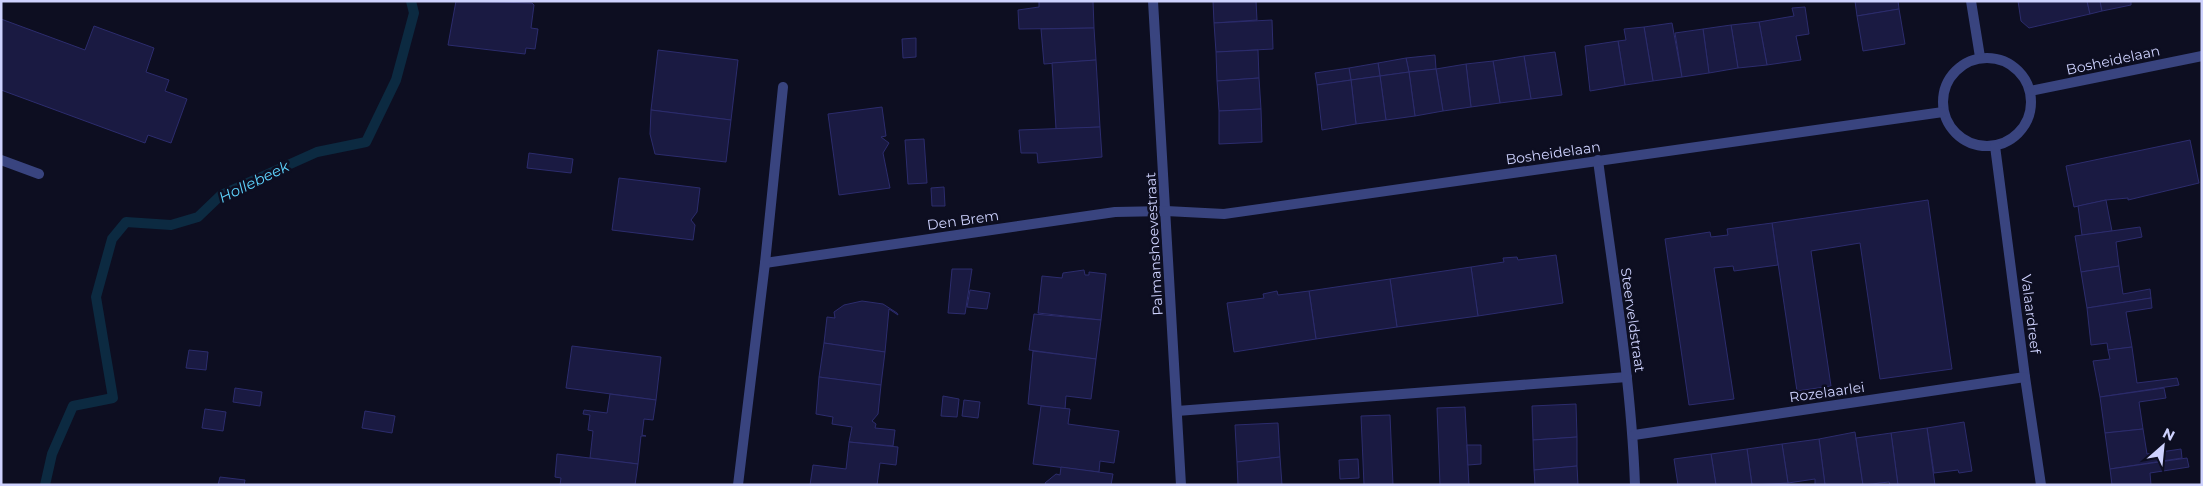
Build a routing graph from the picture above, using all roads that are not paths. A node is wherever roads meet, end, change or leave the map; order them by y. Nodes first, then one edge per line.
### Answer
1 (1153, 1) edge
2 (1971, 1) edge
3 (2202, 56) edge
4 (1980, 58) junction
5 (783, 87) dead end
6 (2030, 91) junction
7 (1943, 112) junction
8 (1996, 146) junction
9 (1, 160) edge
10 (1598, 160) junction
11 (39, 174) dead end
12 (1166, 211) junction
13 (765, 263) junction
14 (1627, 377) junction
15 (2025, 377) junction
16 (1177, 411) junction
17 (1634, 435) junction
18 (738, 485) edge
19 (1181, 485) edge
20 (1636, 485) edge
21 (2041, 485) edge

1 - 12 street, Palmanshoevestraat
2 - 4 street
3 - 6 street, Bosheidelaan
4 - 6 street
4 - 7 street
5 - 13 street
6 - 8 street
7 - 8 street
7 - 10 street, Bosheidelaan
8 - 15 street, Valaardreef
9 - 11 street
10 - 12 street, Bosheidelaan
10 - 14 street, Steerveldstraat
12 - 13 street, Den Brem
12 - 16 street, Palmanshoevestraat
13 - 18 street
14 - 16 street
14 - 17 street, Steerveldstraat
15 - 17 street, Rozelaarlei
15 - 21 street, Valaardreef
16 - 19 street, Palmanshoevestraat
17 - 20 street, Steerveldstraat

